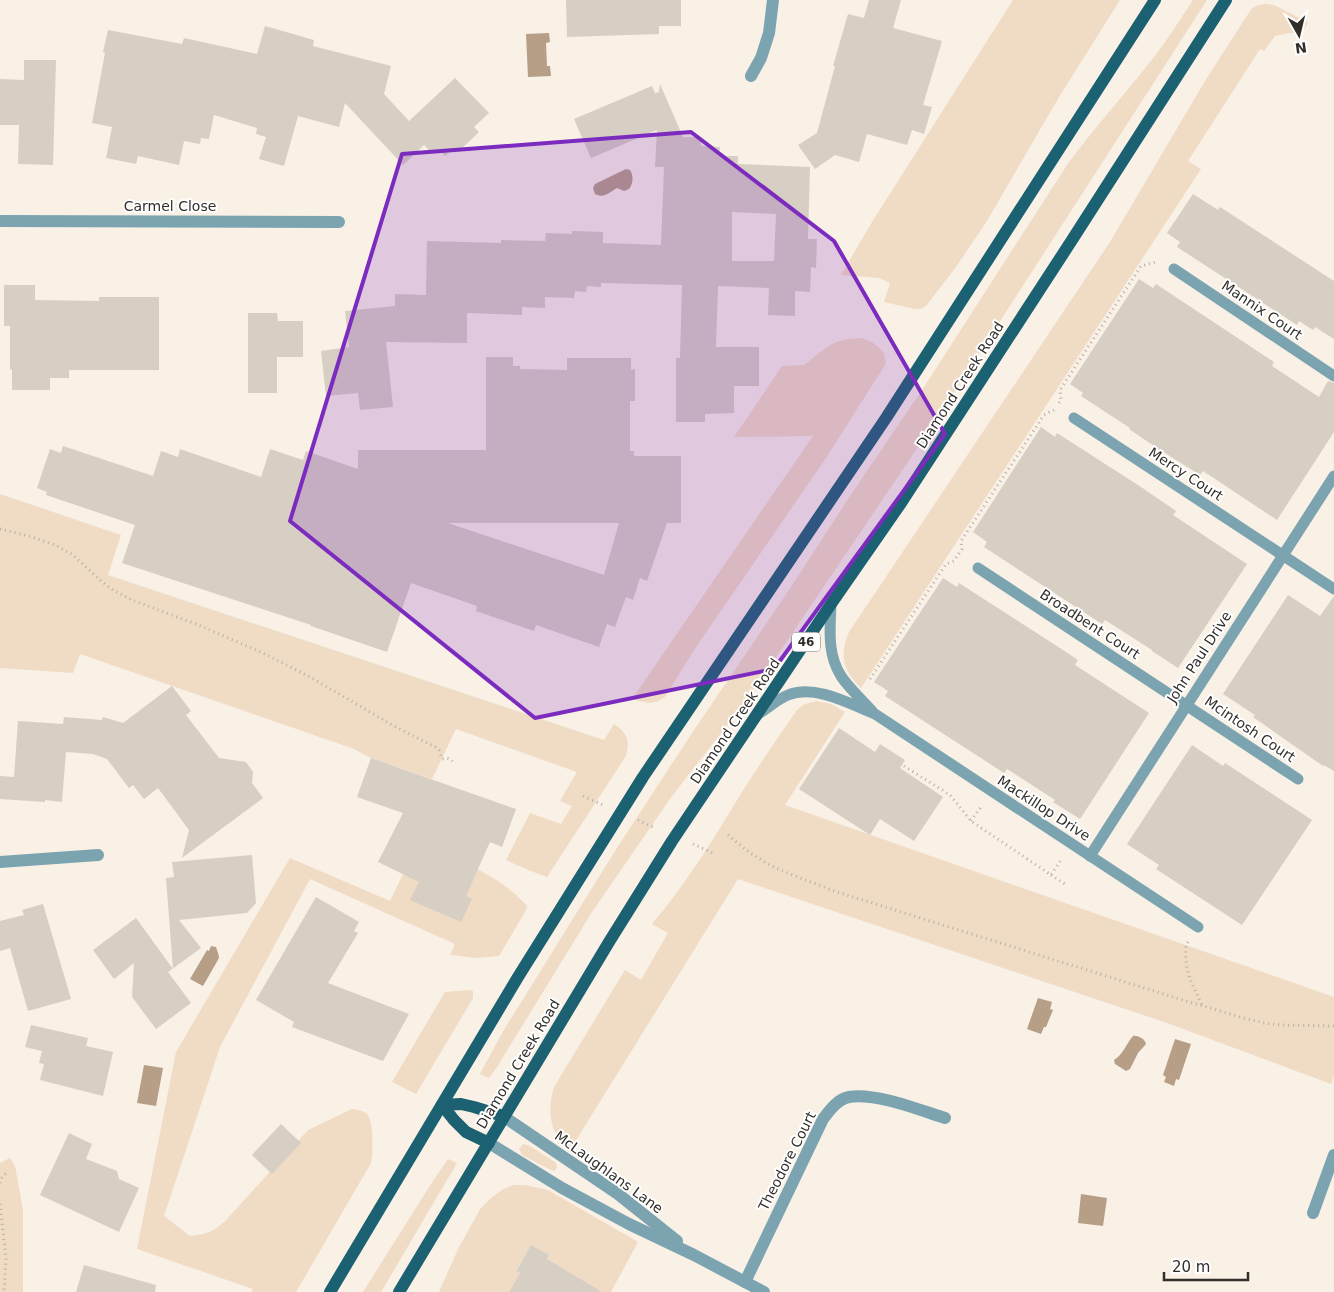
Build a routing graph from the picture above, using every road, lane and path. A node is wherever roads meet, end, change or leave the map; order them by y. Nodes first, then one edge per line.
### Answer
1 (773, 0) edge
2 (1155, 0) edge
3 (1226, 0) edge
4 (751, 76) dead end
5 (0, 221) edge
6 (339, 222) dead end
7 (1174, 269) joint
8 (1334, 376) edge
9 (1074, 418) dead end
10 (1334, 476) edge
11 (0, 529) edge
12 (1282, 555) junction
13 (978, 568) dead end
14 (1334, 589) edge
15 (831, 604) junction
16 (869, 681) dead end
17 (1186, 704) junction
18 (757, 714) junction
19 (875, 714) junction
20 (454, 764) dead end
21 (904, 766) dead end
22 (1298, 779) dead end
23 (583, 796) dead end
24 (621, 813) junction
25 (728, 835) dead end
26 (676, 836) junction
27 (1071, 844) junction
28 (98, 854) dead end
29 (715, 854) dead end
30 (1090, 856) junction
31 (0, 862) edge
32 (1051, 875) junction
33 (1065, 884) dead end
34 (1198, 927) joint
35 (1202, 1006) junction
36 (1334, 1026) edge
37 (442, 1105) junction
38 (504, 1116) junction
39 (945, 1118) dead end
40 (489, 1144) junction
41 (1334, 1155) edge
42 (7, 1172) dead end
43 (0, 1183) edge
44 (0, 1204) edge
45 (1313, 1213) dead end
46 (694, 1255) junction
47 (744, 1282) junction
48 (4, 1292) edge
49 (330, 1292) edge
50 (399, 1292) edge
51 (764, 1292) edge

1 - 4 street
2 - 24 main road
3 - 15 main road, Diamond Creek Road / 46
5 - 6 street, Carmel Close
7 - 8 lane, Mannix Court
7 - 16 path
9 - 12 lane, Mercy Court
10 - 12 lane, John Paul Drive
11 - 20 path
12 - 14 lane, Mercy Court
12 - 17 lane, John Paul Drive
13 - 17 lane, Broadbent Court
15 - 18 main road, Diamond Creek Road / 46
15 - 19 lane, Mackillop Drive
17 - 22 lane, Mcintosh Court
17 - 30 lane, John Paul Drive
18 - 19 lane, Mackillop Drive
18 - 26 main road, Diamond Creek Road / 46
19 - 27 lane, Mackillop Drive
21 - 32 path
23 - 24 path
24 - 26 path
24 - 37 main road
25 - 35 path
26 - 29 path
26 - 38 main road, Diamond Creek Road / 46
27 - 30 lane, Mackillop Drive
27 - 32 path
28 - 31 street
30 - 34 lane, Mackillop Drive
32 - 33 path
34 - 35 path
35 - 36 path
37 - 38 main road
37 - 40 main road
37 - 49 main road
38 - 40 main road, Diamond Creek Road / 46
38 - 46 street, McLaughlans Lane
39 - 47 street, Theodore Court
40 - 46 street, McLaughlans Lane
40 - 50 main road, Diamond Creek Road / 46
41 - 45 street
42 - 43 path
44 - 48 path
46 - 47 street, McLaughlans Lane
47 - 51 street, McLaughlans Lane

